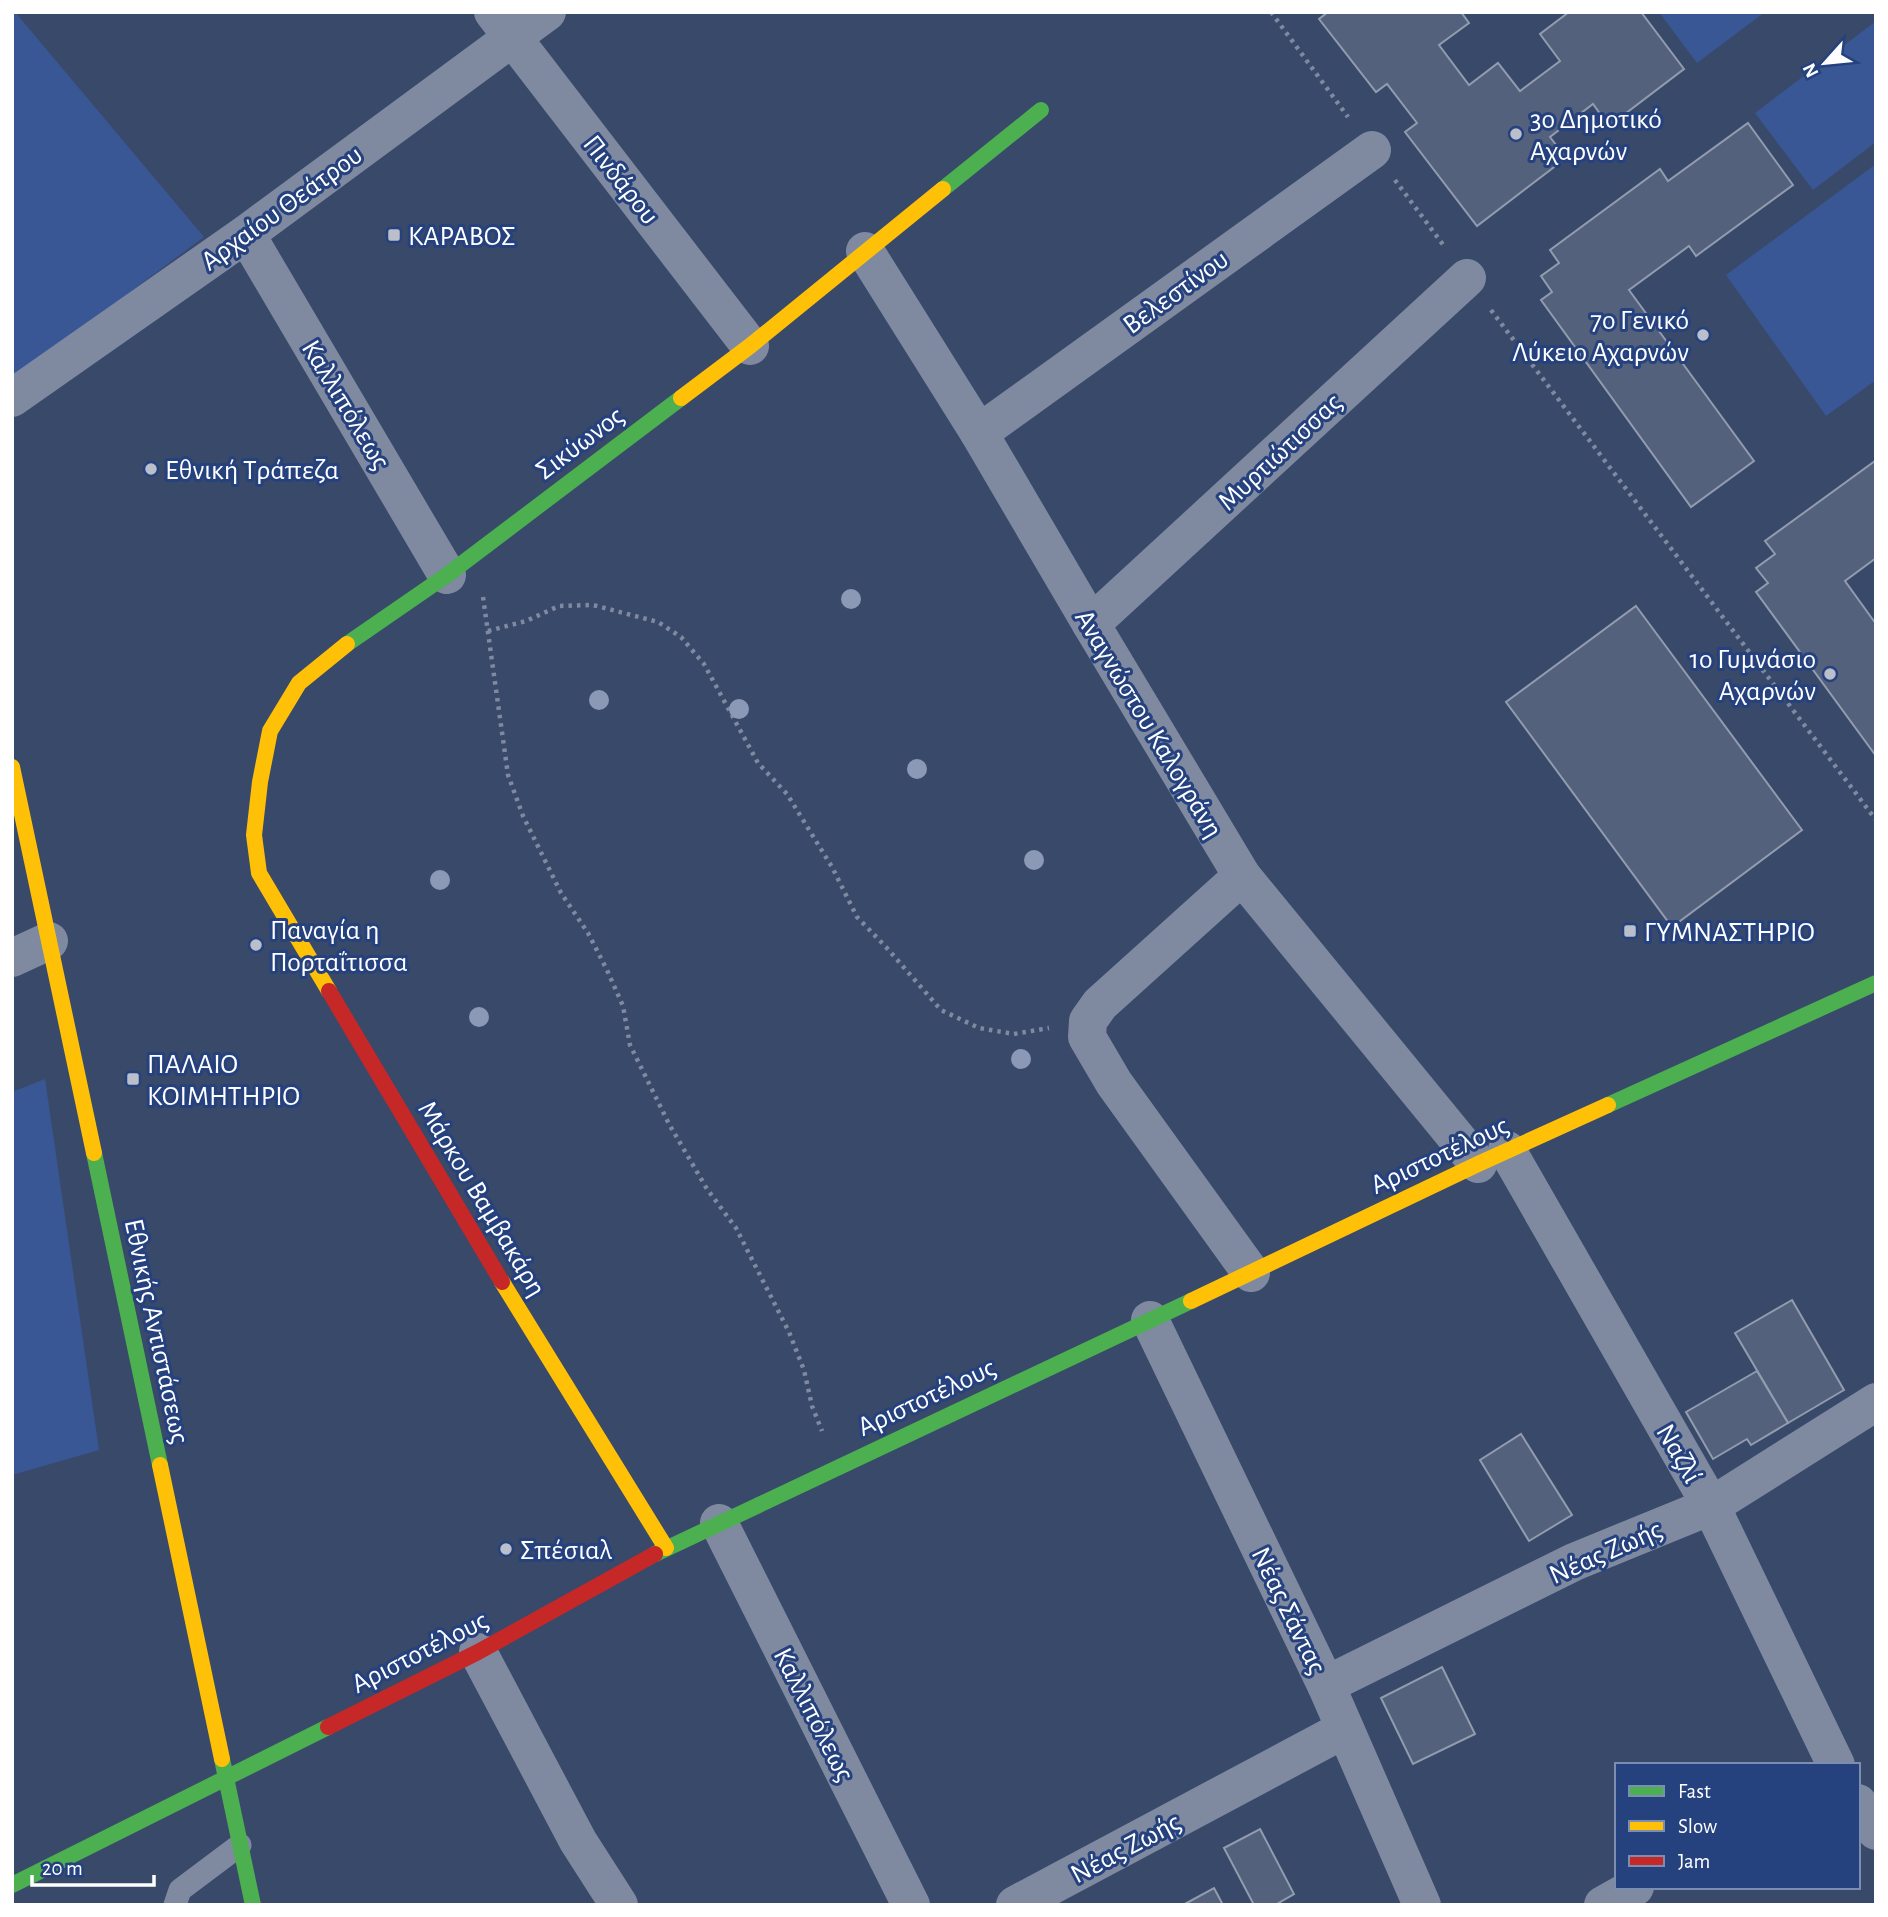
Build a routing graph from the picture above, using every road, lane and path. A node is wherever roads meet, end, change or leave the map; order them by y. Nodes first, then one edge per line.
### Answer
1 (547, 12) edge
2 (1271, 12) edge
3 (503, 25) edge
4 (1041, 110) dead end
5 (1372, 150) junction
6 (246, 234) junction
7 (864, 251) junction
8 (1467, 278) junction
9 (750, 346) junction
10 (12, 398) edge
11 (979, 433) junction
12 (460, 565) junction
13 (1091, 624) junction
14 (488, 631) junction
15 (12, 767) edge
16 (1876, 820) edge
17 (260, 873) joint
18 (1242, 876) junction
19 (49, 940) junction
20 (12, 958) edge
21 (1876, 982) edge
22 (1087, 1037) junction
23 (1493, 1157) junction
24 (1251, 1273) junction
25 (1150, 1320) junction
26 (1876, 1402) edge
27 (834, 1469) junction
28 (1711, 1506) junction
29 (719, 1523) junction
30 (666, 1548) junction
31 (478, 1652) junction
32 (1326, 1685) junction
33 (1345, 1729) junction
34 (1835, 1763) edge
35 (226, 1777) junction
36 (1860, 1806) edge
37 (1876, 1831) edge
38 (240, 1844) junction
39 (12, 1885) edge
40 (1631, 1889) edge
41 (175, 1905) edge
42 (253, 1905) edge
43 (619, 1905) edge
44 (911, 1905) edge
45 (1015, 1905) edge
46 (1422, 1905) edge
47 (1603, 1905) edge

1 - 3 street, Αρχαίου Θεάτρου
2 - 5 path
3 - 6 street, Αρχαίου Θεάτρου
3 - 9 street, Πινδάρου
4 - 7 street, Σικύωνος
5 - 8 path
5 - 11 street, Βελεστίνου
6 - 10 street, Αρχαίου Θεάτρου
6 - 12 street, Καλλιπόλεως
7 - 9 street, Σικύωνος
7 - 11 street, Αναγνώστου Καλογράνη
8 - 13 street, Μυρτιώτισσας
8 - 16 path
9 - 12 street, Σικύωνος
11 - 13 street, Αναγνώστου Καλογράνη
12 - 14 path
12 - 17 street, Σικύωνος
13 - 18 street, Αναγνώστου Καλογράνη
14 - 22 path
14 - 27 path
15 - 19 street, Εθνικής Αντιστάσεως
17 - 30 street, Μάρκου Βαμβακάρη
18 - 22 street
18 - 23 street, Αναγνώστου Καλογράνη
19 - 20 street
19 - 35 street, Εθνικής Αντιστάσεως
21 - 23 street, Αριστοτέλους
22 - 24 street
23 - 24 street, Αριστοτέλους
23 - 28 street, Ναζλί
24 - 25 street, Αριστοτέλους
25 - 27 street, Αριστοτέλους
25 - 32 street, Νέας Σάντας
26 - 28 street, Νέας Ζωής
27 - 29 street, Αριστοτέλους
28 - 32 street, Νέας Ζωής
28 - 34 street, Ναζλί
29 - 30 street, Αριστοτέλους
29 - 44 street, Καλλιπόλεως
30 - 31 street, Αριστοτέλους
31 - 35 street, Αριστοτέλους
31 - 43 street
32 - 33 street, Νέας Σάντας
33 - 45 street, Νέας Ζωής
33 - 46 street, Νέας Σάντας
35 - 38 street, Εθνικής Αντιστάσεως
35 - 39 street, Αριστοτέλους
36 - 37 street
38 - 41 lane
38 - 42 street, Εθνικής Αντιστάσεως
40 - 47 street

